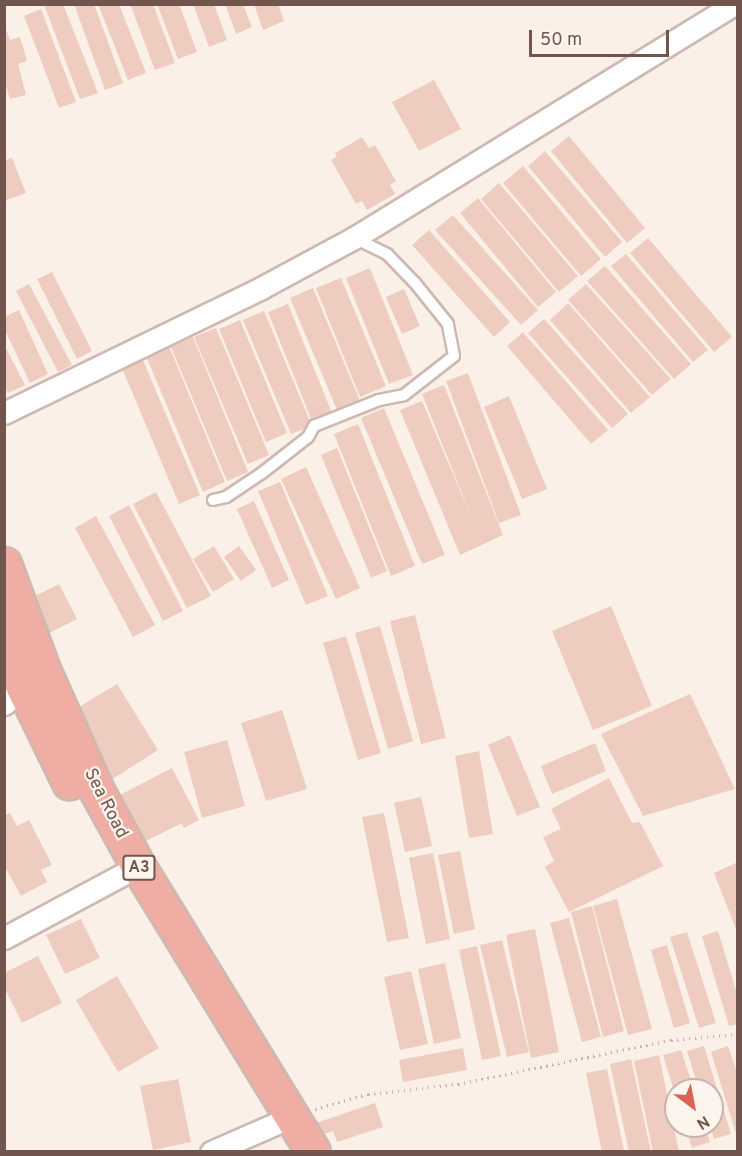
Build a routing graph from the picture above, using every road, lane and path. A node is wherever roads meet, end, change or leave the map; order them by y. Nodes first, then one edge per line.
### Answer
1 (734, 4) edge
2 (354, 238) junction
3 (4, 413) edge
4 (213, 500) dead end
5 (4, 564) edge
6 (4, 635) edge
7 (24, 688) edge
8 (129, 870) junction
9 (4, 938) edge
10 (738, 1034) edge
11 (286, 1132) edge
12 (211, 1152) edge
13 (313, 1152) edge

1 - 2 street
2 - 3 street
2 - 4 lane
5 - 7 highway, Sea Road / A3
6 - 7 highway, Sea Road / A3
7 - 8 highway, Sea Road / A3
8 - 9 street
8 - 11 highway, Sea Road / A3
10 - 11 path
11 - 12 street
11 - 13 highway, Sea Road / A3

